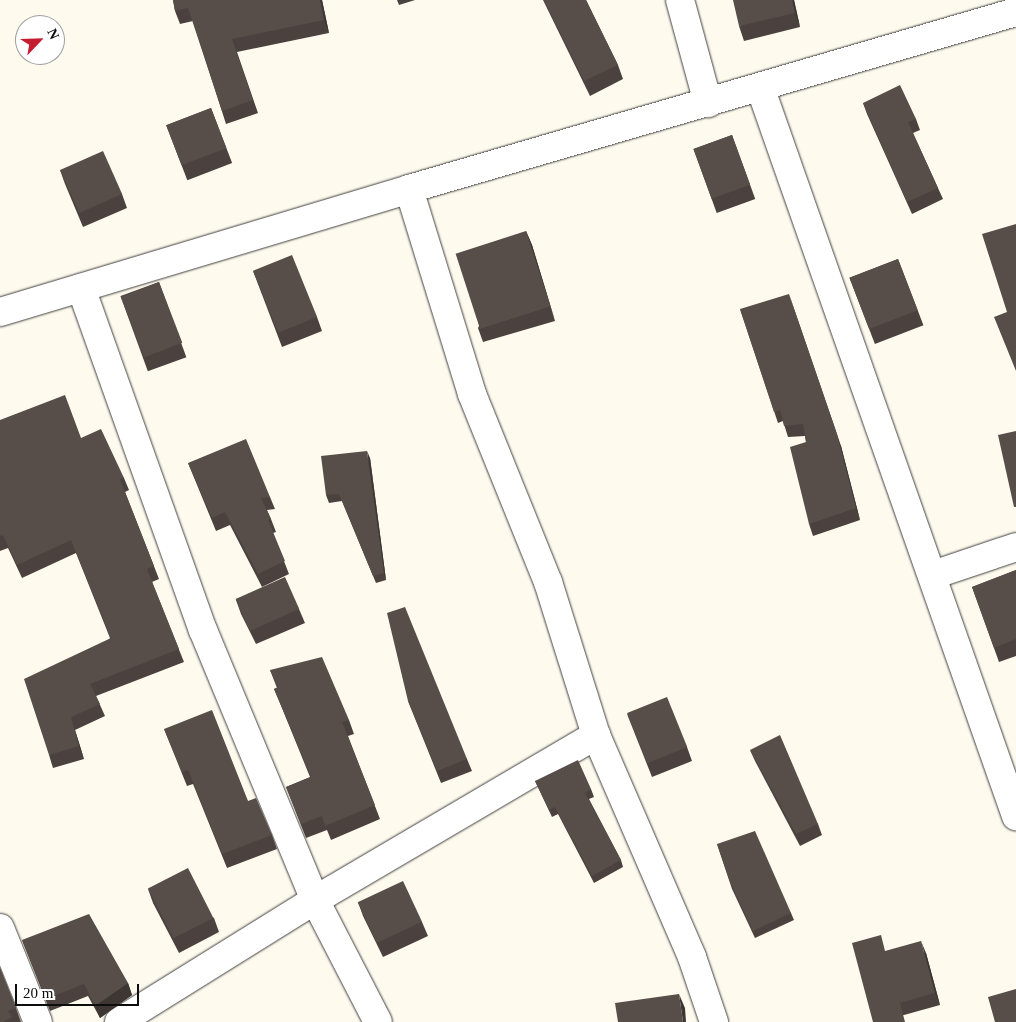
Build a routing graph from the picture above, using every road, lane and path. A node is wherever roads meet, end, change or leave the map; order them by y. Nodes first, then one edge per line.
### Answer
1 (680, 0) edge
2 (1016, 12) edge
3 (760, 87) junction
4 (708, 103) junction
5 (409, 189) junction
6 (81, 288) junction
7 (0, 312) edge
8 (1016, 547) edge
9 (933, 575) junction
10 (596, 735) junction
11 (1016, 816) edge
12 (315, 900) junction
13 (0, 928) edge
14 (38, 1022) edge
15 (119, 1022) edge
16 (378, 1022) edge
17 (714, 1022) edge

1 - 4 street
2 - 3 street
3 - 4 street
3 - 9 street
4 - 5 street
5 - 6 street
5 - 10 street
6 - 7 street
6 - 12 street
8 - 9 street
9 - 11 street
10 - 12 street
10 - 17 street
12 - 15 street
12 - 16 street
13 - 14 street

